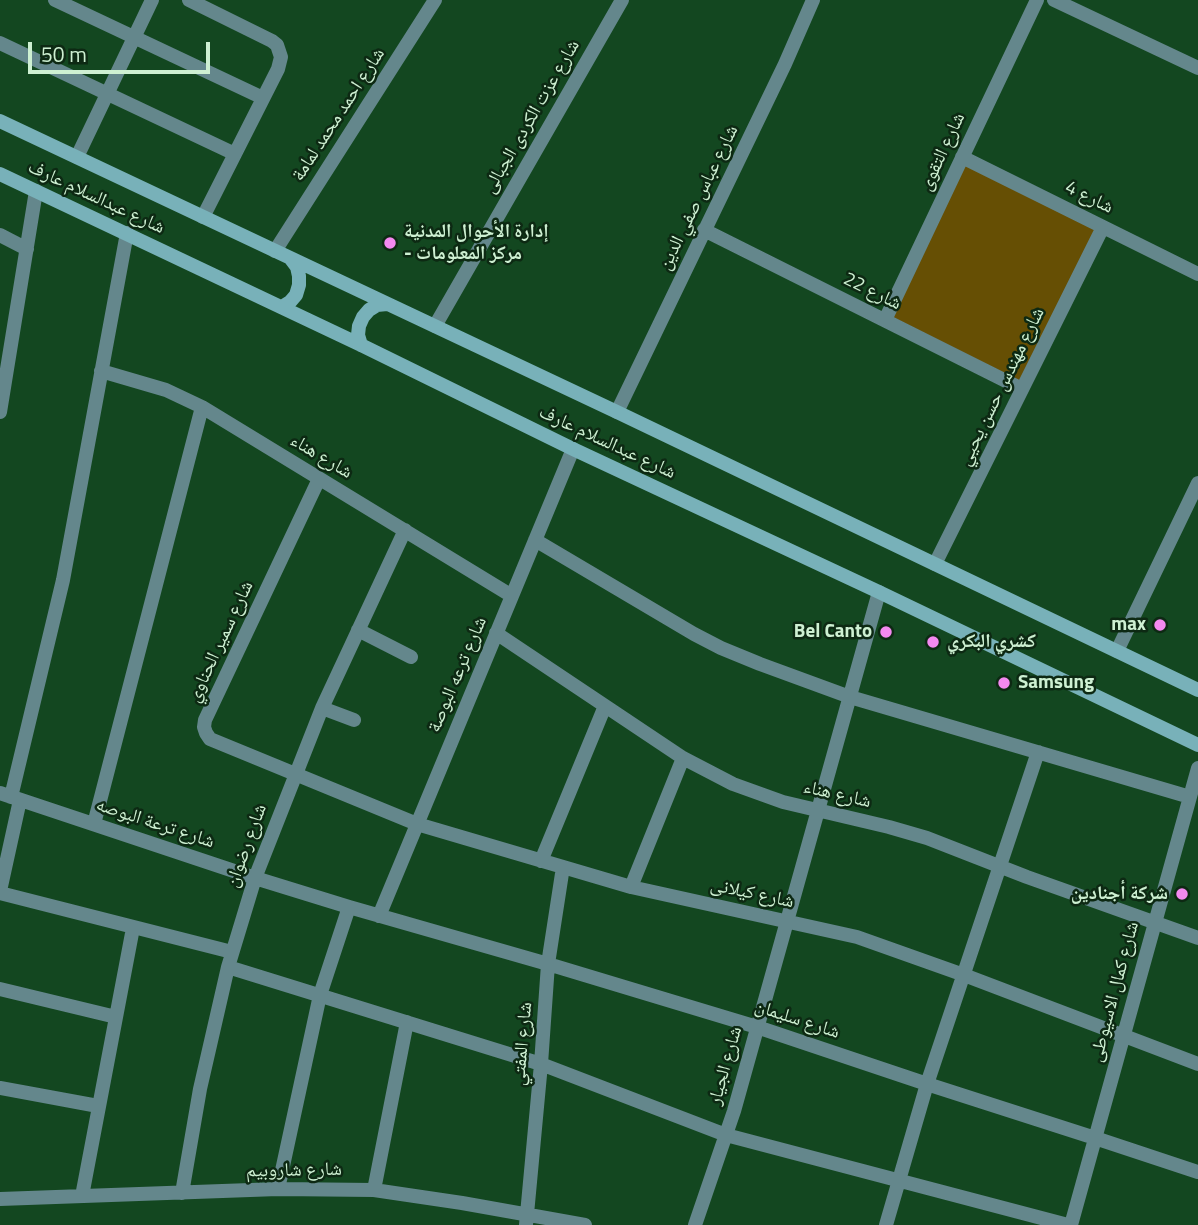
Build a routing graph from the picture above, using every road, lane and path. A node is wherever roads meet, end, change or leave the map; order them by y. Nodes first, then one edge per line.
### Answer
1 (55, 0) edge
2 (152, 0) edge
3 (189, 0) edge
4 (435, 0) edge
5 (622, 0) edge
6 (813, 0) edge
7 (1037, 0) edge
8 (1054, 0) edge
9 (209, 4) edge
10 (134, 38) junction
11 (0, 43) edge
12 (1198, 68) edge
13 (107, 94) junction
14 (263, 98) junction
15 (0, 121) edge
16 (234, 154) junction
17 (77, 157) junction
18 (962, 157) junction
19 (0, 174) edge
20 (36, 191) junction
21 (203, 217) junction
22 (1103, 227) junction
23 (704, 230) junction
24 (127, 233) junction
25 (0, 235) edge
26 (27, 249) junction
27 (275, 251) junction
28 (292, 259) junction
29 (1198, 274) edge
30 (387, 303) junction
31 (282, 307) junction
32 (885, 320) junction
33 (435, 327) junction
34 (361, 345) junction
35 (101, 371) junction
36 (1022, 389) junction
37 (202, 407) junction
38 (0, 412) edge
39 (617, 412) junction
40 (573, 449) junction
41 (319, 480) junction
42 (1198, 483) edge
43 (1193, 505) edge
44 (405, 530) junction
45 (535, 540) junction
46 (935, 564) junction
47 (879, 592) junction
48 (512, 596) junction
49 (358, 630) junction
50 (496, 633) junction
51 (1117, 651) junction
52 (411, 657) dead end
53 (1198, 690) edge
54 (850, 697) junction
55 (604, 706) junction
56 (322, 708) junction
57 (354, 720) dead end
58 (1198, 745) edge
59 (1038, 752) junction
60 (682, 758) junction
61 (1198, 768) edge
62 (295, 774) junction
63 (10, 797) edge
64 (1190, 797) junction
65 (818, 811) junction
66 (94, 824) junction
67 (417, 824) junction
68 (541, 861) junction
69 (1000, 866) junction
70 (563, 867) junction
71 (255, 878) junction
72 (631, 887) junction
73 (0, 892) edge
74 (349, 907) junction
75 (379, 916) junction
76 (787, 922) junction
77 (1154, 923) junction
78 (133, 928) junction
79 (1198, 938) edge
80 (232, 952) junction
81 (548, 964) junction
82 (228, 967) junction
83 (964, 975) junction
84 (0, 989) edge
85 (320, 995) junction
86 (116, 1017) junction
87 (407, 1022) junction
88 (757, 1027) junction
89 (1124, 1036) junction
90 (541, 1064) junction
91 (1198, 1064) edge
92 (927, 1084) junction
93 (0, 1088) edge
94 (98, 1106) junction
95 (726, 1135) junction
96 (1095, 1138) junction
97 (1198, 1172) edge
98 (899, 1179) junction
99 (278, 1189) junction
100 (374, 1190) junction
101 (182, 1193) junction
102 (82, 1196) junction
103 (0, 1199) edge
104 (526, 1220) edge
105 (585, 1225) edge
106 (695, 1225) edge
107 (886, 1225) edge
108 (1069, 1225) edge

1 - 10 street
2 - 10 street
3 - 9 street
4 - 27 street, شارع احمد محمد لمامة
5 - 33 street, شارع عزت الكردى الجبالى
6 - 23 street, شارع عباس صفي الدين
7 - 18 street, شارع التقوى
8 - 12 street
9 - 14 street
10 - 13 street
10 - 14 street
11 - 13 street
13 - 16 street
13 - 17 street
14 - 16 street
15 - 17 main road, شارع عبدالسلام عارف
16 - 21 street
17 - 21 main road, شارع عبدالسلام عارف
18 - 22 street, شارع 4
18 - 32 street, شارع التقوى
19 - 20 main road, شارع عبدالسلام عارف
20 - 24 main road, شارع عبدالسلام عارف
20 - 26 street
21 - 27 main road, شارع عبدالسلام عارف
22 - 29 street, شارع 4
22 - 36 street, شارع مهندس حسن يحيي
23 - 32 street, شارع 22
23 - 39 street, شارع عباس صفي الدين
24 - 31 main road, شارع عبدالسلام عارف
24 - 35 street
25 - 26 street
26 - 38 street
27 - 28 main road, شارع عبدالسلام عارف
28 - 30 main road, شارع عبدالسلام عارف
28 - 31 main road
30 - 33 main road, شارع عبدالسلام عارف
30 - 34 main road
31 - 34 main road, شارع عبدالسلام عارف
32 - 36 street, شارع 22
33 - 39 main road, شارع عبدالسلام عارف
34 - 40 main road, شارع عبدالسلام عارف
35 - 37 street, شارع هناء
35 - 63 street
36 - 46 street, شارع مهندس حسن يحيي
37 - 41 street, شارع هناء
37 - 66 street
39 - 46 main road, شارع عبدالسلام عارف
40 - 45 street, شارع ترعه البوصة
40 - 47 main road, شارع عبدالسلام عارف
41 - 44 street, شارع هناء
41 - 62 street, شارع سمير الحناوي
42 - 43 street
43 - 51 street
44 - 48 street, شارع هناء
44 - 49 street, شارع رضوان
45 - 48 street, شارع ترعه البوصة
45 - 54 street
46 - 51 main road, شارع عبدالسلام عارف
47 - 54 street, شارع الجيار
47 - 58 main road, شارع عبدالسلام عارف
48 - 50 street, شارع ترعه البوصة
49 - 52 street
49 - 56 street, شارع رضوان
50 - 55 street, شارع هناء
50 - 67 street, شارع ترعه البوصة
51 - 53 main road, شارع عبدالسلام عارف
54 - 59 street
54 - 65 street, شارع الجيار
55 - 60 street, شارع هناء
55 - 68 street
56 - 57 street
56 - 62 street, شارع رضوان
59 - 64 street
59 - 69 street
60 - 65 street, شارع هناء
60 - 72 street
61 - 64 street, شارع كمال الاسيوطى
62 - 67 street, شارع كيلانى
62 - 71 street, شارع رضوان
63 - 66 street, شارع ترعة البوصه
63 - 73 street
64 - 77 street, شارع كمال الاسيوطى
65 - 69 street, شارع هناء
65 - 76 street, شارع الجيار
66 - 71 street, شارع ترعة البوصه
67 - 68 street, شارع كيلانى
67 - 75 street, شارع ترعه البوصة
68 - 70 street, شارع كيلانى
69 - 77 street, شارع هناء
69 - 83 street
70 - 72 street, شارع كيلانى
70 - 81 street, شارع المفتي
71 - 74 street, شارع ترعة البوصه
71 - 80 street, شارع رضوان
72 - 76 street, شارع كيلانى
73 - 78 street
74 - 75 street, شارع ترعة البوصه
74 - 85 street
75 - 81 street, شارع سليمان
76 - 83 street, شارع كيلانى
76 - 88 street, شارع الجيار
77 - 79 street, شارع هناء
77 - 89 street, شارع كمال الاسيوطى
78 - 80 street
78 - 86 street
80 - 82 street, شارع رضوان
81 - 88 street, شارع سليمان
81 - 90 street, شارع المفتي
82 - 85 street
82 - 101 street, شارع رضوان
83 - 89 street, شارع كيلانى
83 - 92 street
84 - 86 street
85 - 87 street
85 - 99 street
86 - 94 street
87 - 90 street
87 - 100 street
88 - 92 street, شارع سليمان
88 - 95 street, شارع الجيار
89 - 91 street, شارع كيلانى
89 - 96 street, شارع كمال الاسيوطى
90 - 95 street
90 - 104 street, شارع المفتي
92 - 96 street, شارع سليمان
92 - 98 street
93 - 94 street
94 - 102 street
95 - 98 street
95 - 106 street, شارع الجيار
96 - 97 street, شارع سليمان
96 - 108 street, شارع كمال الاسيوطى
98 - 107 street
98 - 108 street
99 - 100 street, شارع شاروبيم
99 - 101 street, شارع شاروبيم
100 - 104 street, شارع شاروبيم
101 - 102 street, شارع شاروبيم
102 - 103 street, شارع شاروبيم
104 - 105 street, شارع شاروبيم

